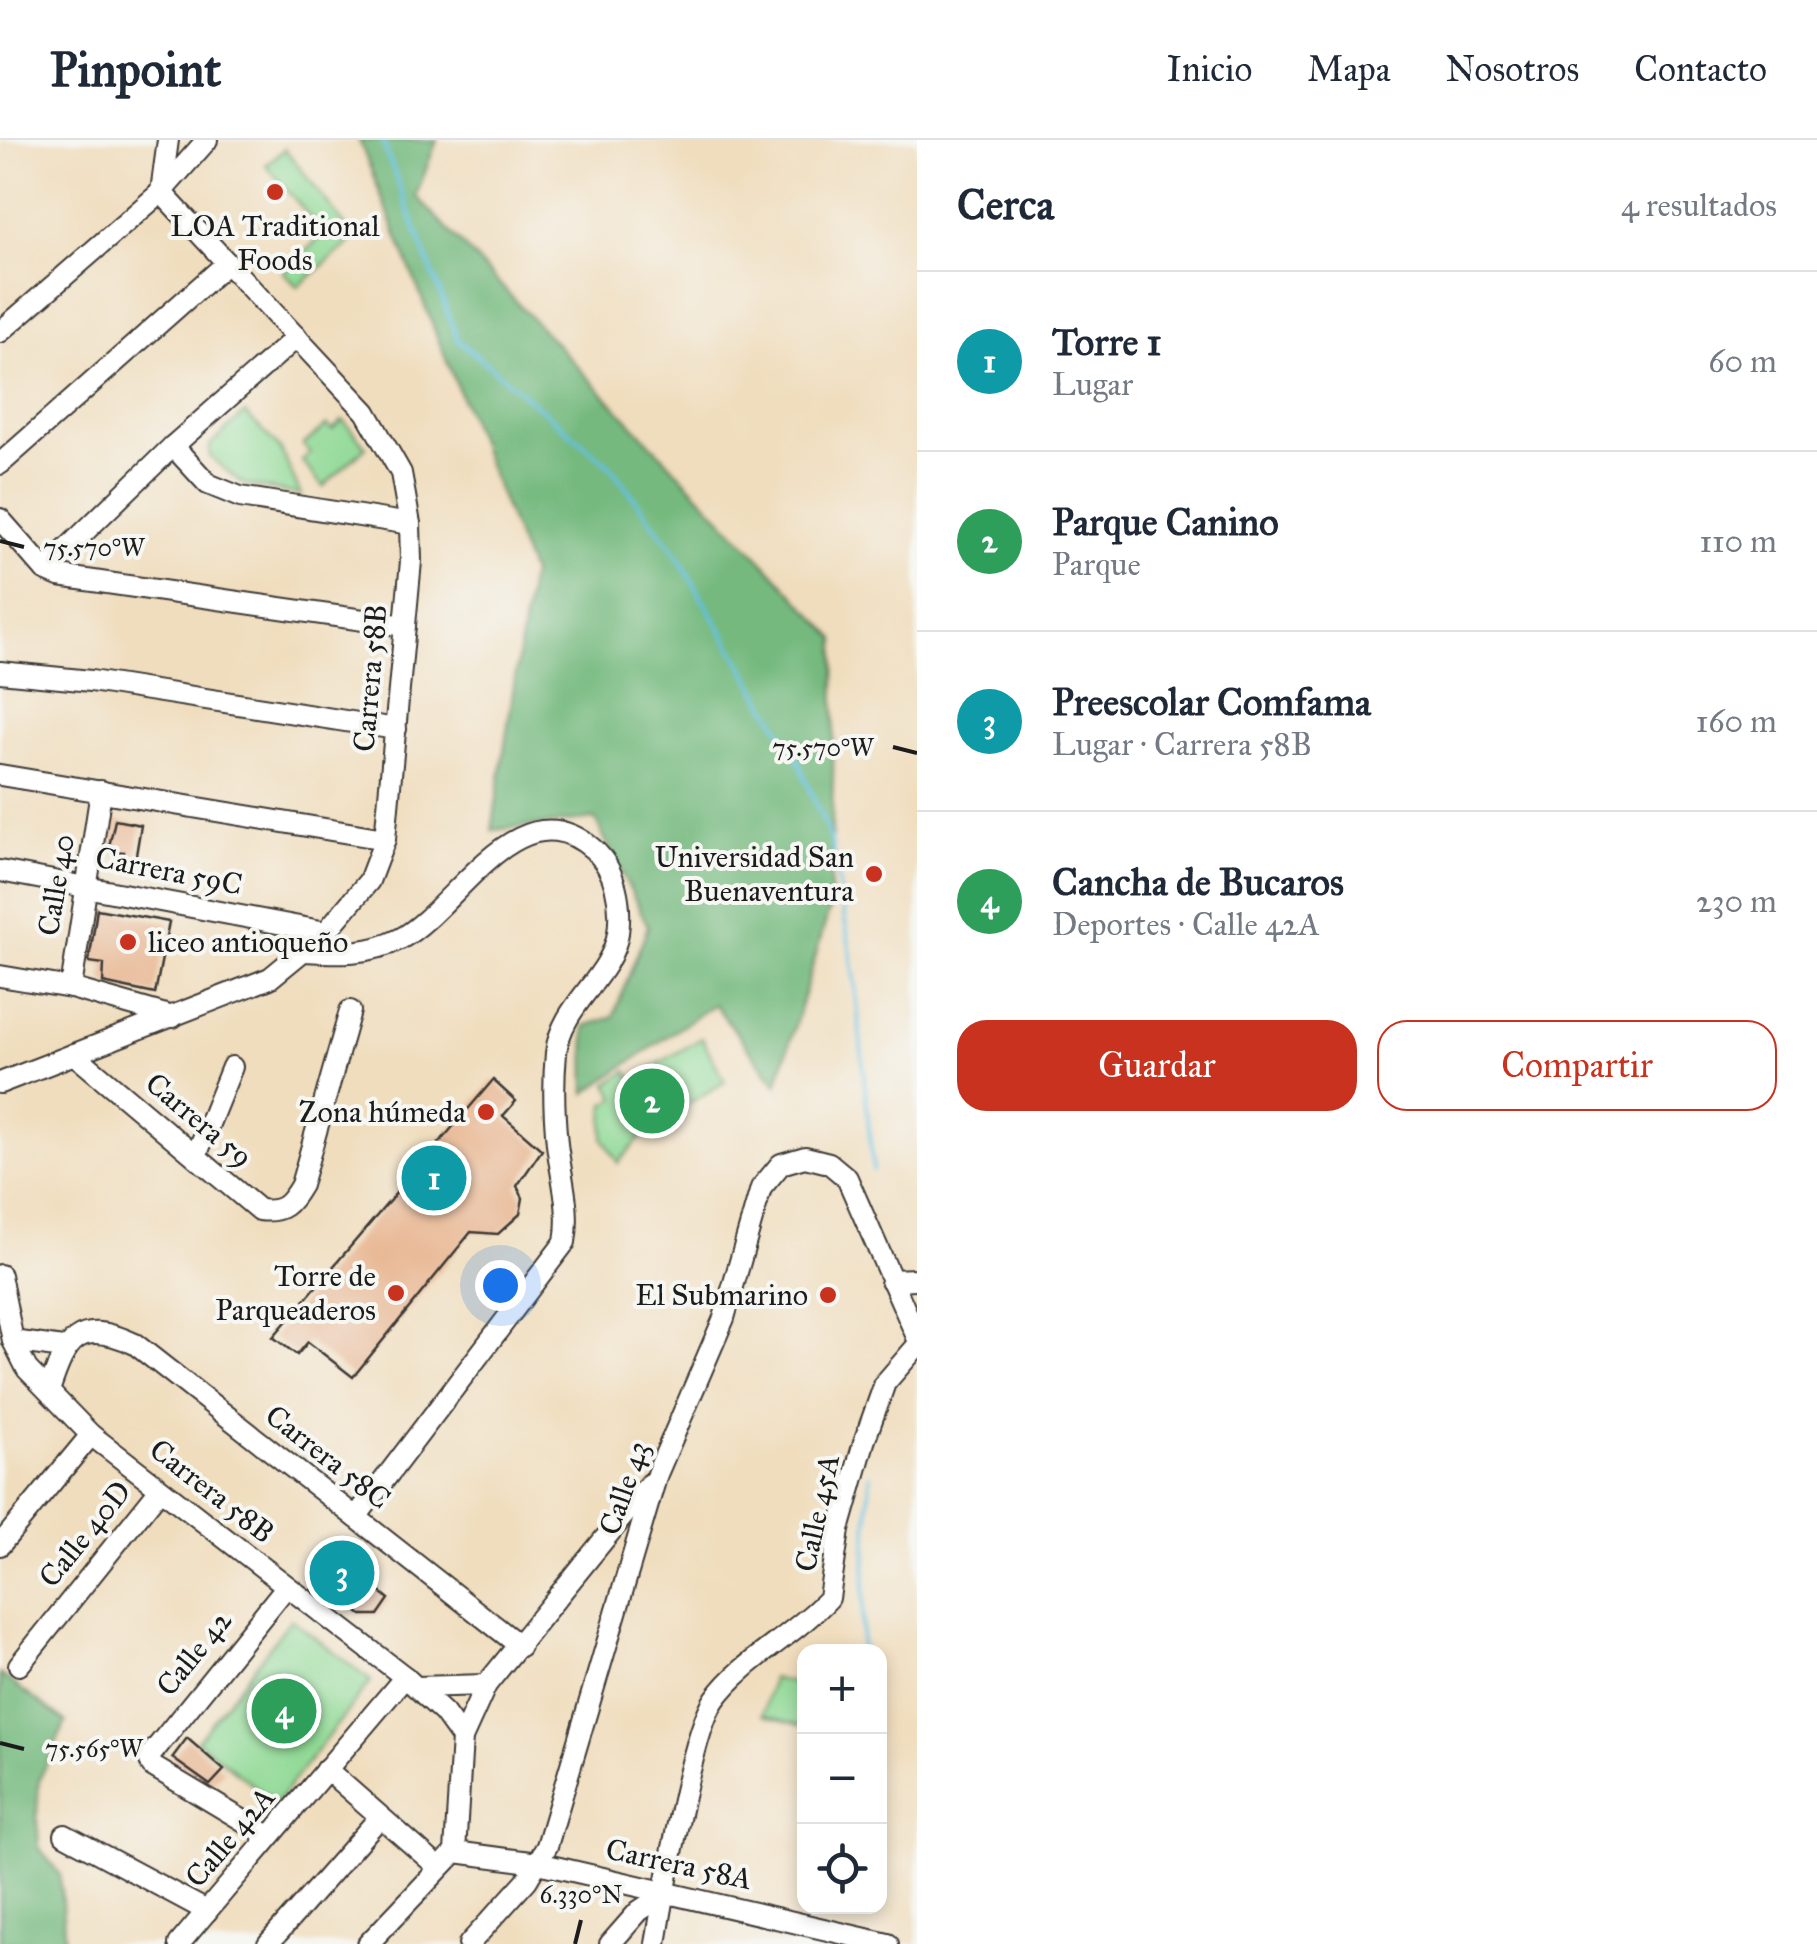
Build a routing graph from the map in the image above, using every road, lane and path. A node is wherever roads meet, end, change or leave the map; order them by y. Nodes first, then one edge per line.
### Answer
1 (168, 140) edge
2 (207, 140) edge
3 (161, 192) junction
4 (226, 264) junction
5 (0, 332) edge
6 (297, 337) junction
7 (173, 446) junction
8 (0, 464) edge
9 (0, 519) edge
10 (410, 524) junction
11 (45, 570) junction
12 (405, 626) junction
13 (0, 672) edge
14 (396, 729) junction
15 (0, 775) edge
16 (101, 792) junction
17 (385, 839) junction
18 (0, 872) edge
19 (87, 884) junction
20 (326, 932) junction
21 (304, 951) junction
22 (0, 976) edge
23 (71, 988) junction
24 (350, 1011) dead end
25 (173, 1017) junction
26 (74, 1054) junction
27 (232, 1066) dead end
28 (0, 1083) edge
29 (196, 1156) junction
30 (0, 1274) edge
31 (917, 1279) edge
32 (892, 1280) junction
33 (917, 1337) edge
34 (14, 1340) junction
35 (917, 1346) edge
36 (63, 1348) junction
37 (48, 1391) junction
38 (91, 1435) junction
39 (657, 1474) junction
40 (160, 1490) junction
41 (356, 1517) junction
42 (0, 1544) edge
43 (286, 1588) junction
44 (520, 1646) junction
45 (20, 1665) dead end
46 (411, 1682) junction
47 (486, 1685) junction
48 (462, 1738) junction
49 (326, 1769) junction
50 (380, 1817) junction
51 (64, 1836) dead end
52 (270, 1836) junction
53 (455, 1852) junction
54 (538, 1863) junction
55 (438, 1866) junction
56 (664, 1895) junction
57 (206, 1911) junction
58 (179, 1944) edge
59 (268, 1944) edge
60 (368, 1944) edge
61 (469, 1944) edge
62 (610, 1944) edge
63 (656, 1944) edge
64 (888, 1944) edge

1 - 3 street
2 - 3 street
3 - 4 street, Carrera 58B
3 - 5 street
4 - 6 street, Carrera 58B
4 - 8 street
6 - 7 street
6 - 10 street, Carrera 58B
7 - 10 street
7 - 11 street
9 - 11 street
10 - 12 street, Carrera 58B
11 - 12 street
12 - 14 street, Carrera 58B
13 - 14 street
14 - 17 street, Carrera 58B
15 - 16 street
16 - 17 street
16 - 19 street, Calle 40
17 - 20 street, Carrera 58B
18 - 19 street, Carrera 59C
19 - 20 street, Carrera 59C
19 - 23 street, Calle 40
20 - 21 street, Carrera 58B
21 - 25 street, Carrera 58B
21 - 41 street
22 - 23 street
23 - 25 street
24 - 29 street, Carrera 59
25 - 26 street, Carrera 58B
26 - 28 street, Carrera 58B
26 - 29 street, Carrera 59
27 - 29 street
30 - 34 street, Carrera 58B
31 - 32 street
32 - 33 street, Calle 43
32 - 39 street, Calle 43
34 - 36 street
34 - 37 street, Carrera 58B
35 - 56 street, Calle 45A
36 - 37 street
36 - 41 street, Carrera 58C
37 - 38 street, Carrera 58B
38 - 40 street, Carrera 58B
38 - 42 street
39 - 44 street
39 - 54 street, Calle 43
40 - 43 street, Carrera 58B
40 - 45 street, Calle 40D
41 - 44 street, Carrera 58C
43 - 46 street, Carrera 58B
43 - 52 street, Calle 42
44 - 47 street
46 - 47 street
46 - 48 street, Carrera 58B
46 - 49 street, Calle 42A
47 - 48 street
48 - 53 street
49 - 50 street
49 - 52 street, Calle 42A
50 - 55 street
50 - 59 street
51 - 57 street
52 - 57 street, Calle 42A
53 - 54 street, Carrera 58A
53 - 55 street
54 - 56 street, Carrera 58A
54 - 61 street, Calle 43
55 - 60 street
56 - 62 street
56 - 63 street
56 - 64 street, Carrera 58A
57 - 58 street, Calle 42A

